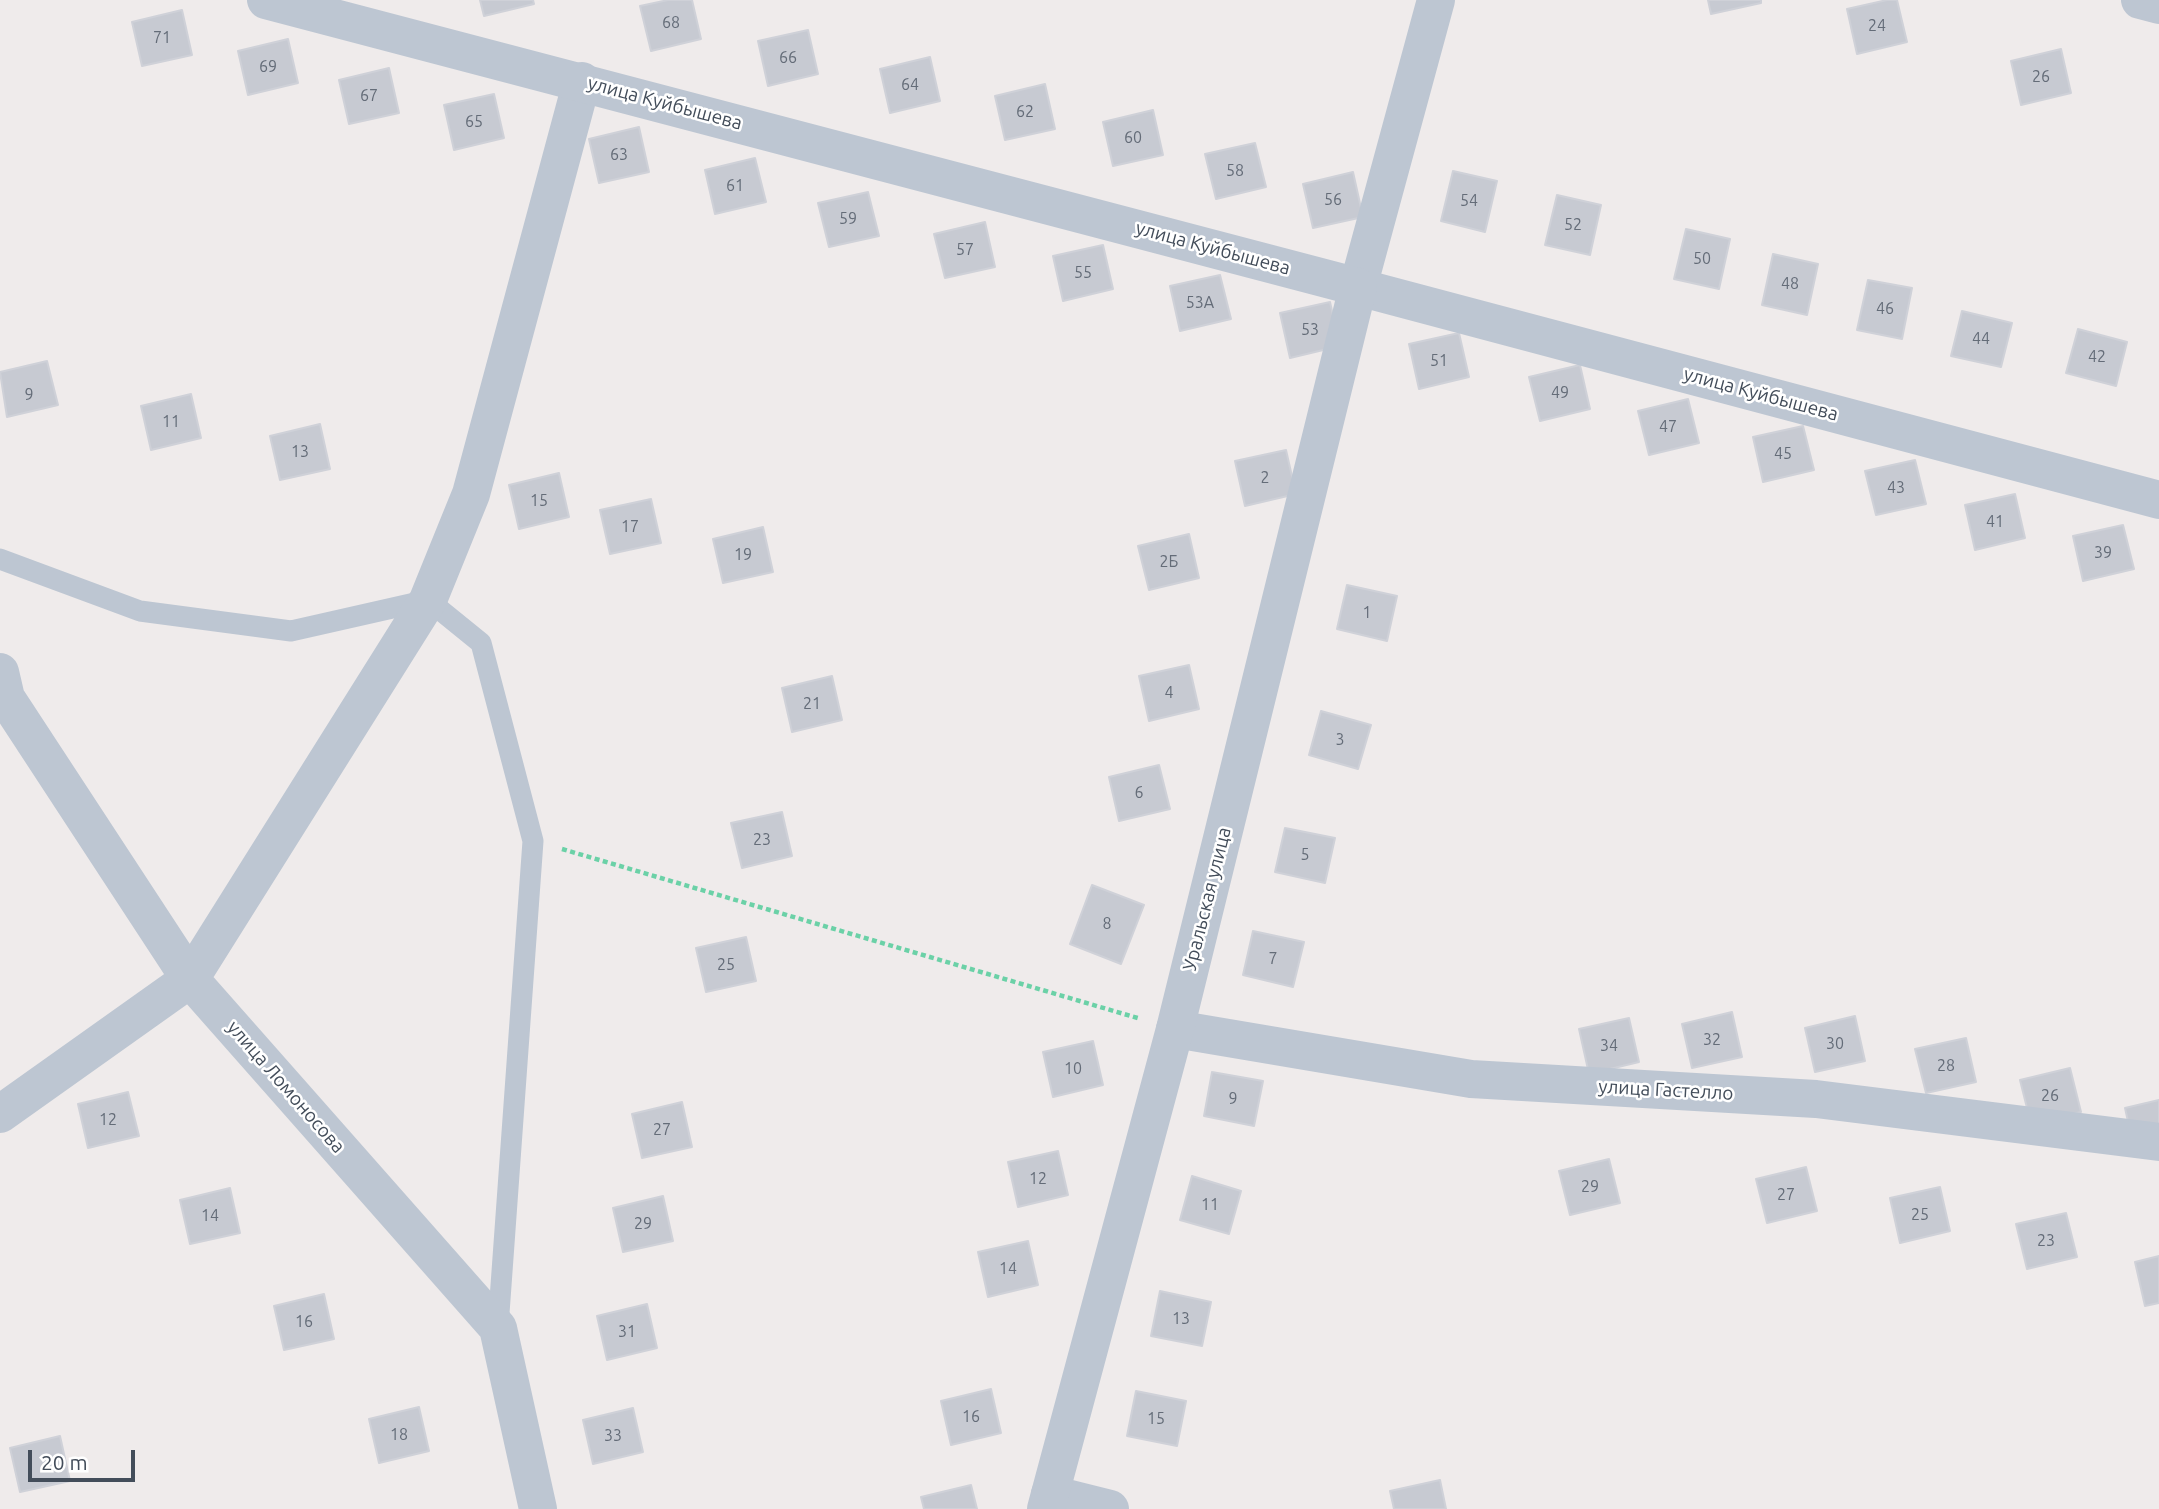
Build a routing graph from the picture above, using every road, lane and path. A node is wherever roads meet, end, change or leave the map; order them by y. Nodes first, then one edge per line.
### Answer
1 (266, 0) edge
2 (1436, 0) edge
3 (2140, 0) edge
4 (2159, 5) edge
5 (582, 81) junction
6 (1358, 287) junction
7 (2159, 500) edge
8 (0, 559) edge
9 (428, 600) junction
10 (0, 672) edge
11 (533, 841) junction
12 (190, 979) junction
13 (1175, 1029) junction
14 (0, 1114) edge
15 (2159, 1142) edge
16 (498, 1328) junction
17 (1048, 1502) edge
18 (538, 1509) edge
19 (1110, 1509) edge

1 - 5 street, улица Куйбышева
2 - 6 street, Уральская улица
3 - 4 street
5 - 6 street, улица Куйбышева
5 - 9 street
6 - 7 street, улица Куйбышева
6 - 13 street, Уральская улица
8 - 9 lane
9 - 11 lane
9 - 12 street
10 - 12 street, улица Ломоносова
11 - 13 path
11 - 16 lane
12 - 14 street
12 - 16 street, улица Ломоносова
13 - 15 street, улица Гастелло
13 - 17 street, Уральская улица
16 - 18 street, улица Ломоносова
17 - 19 street

